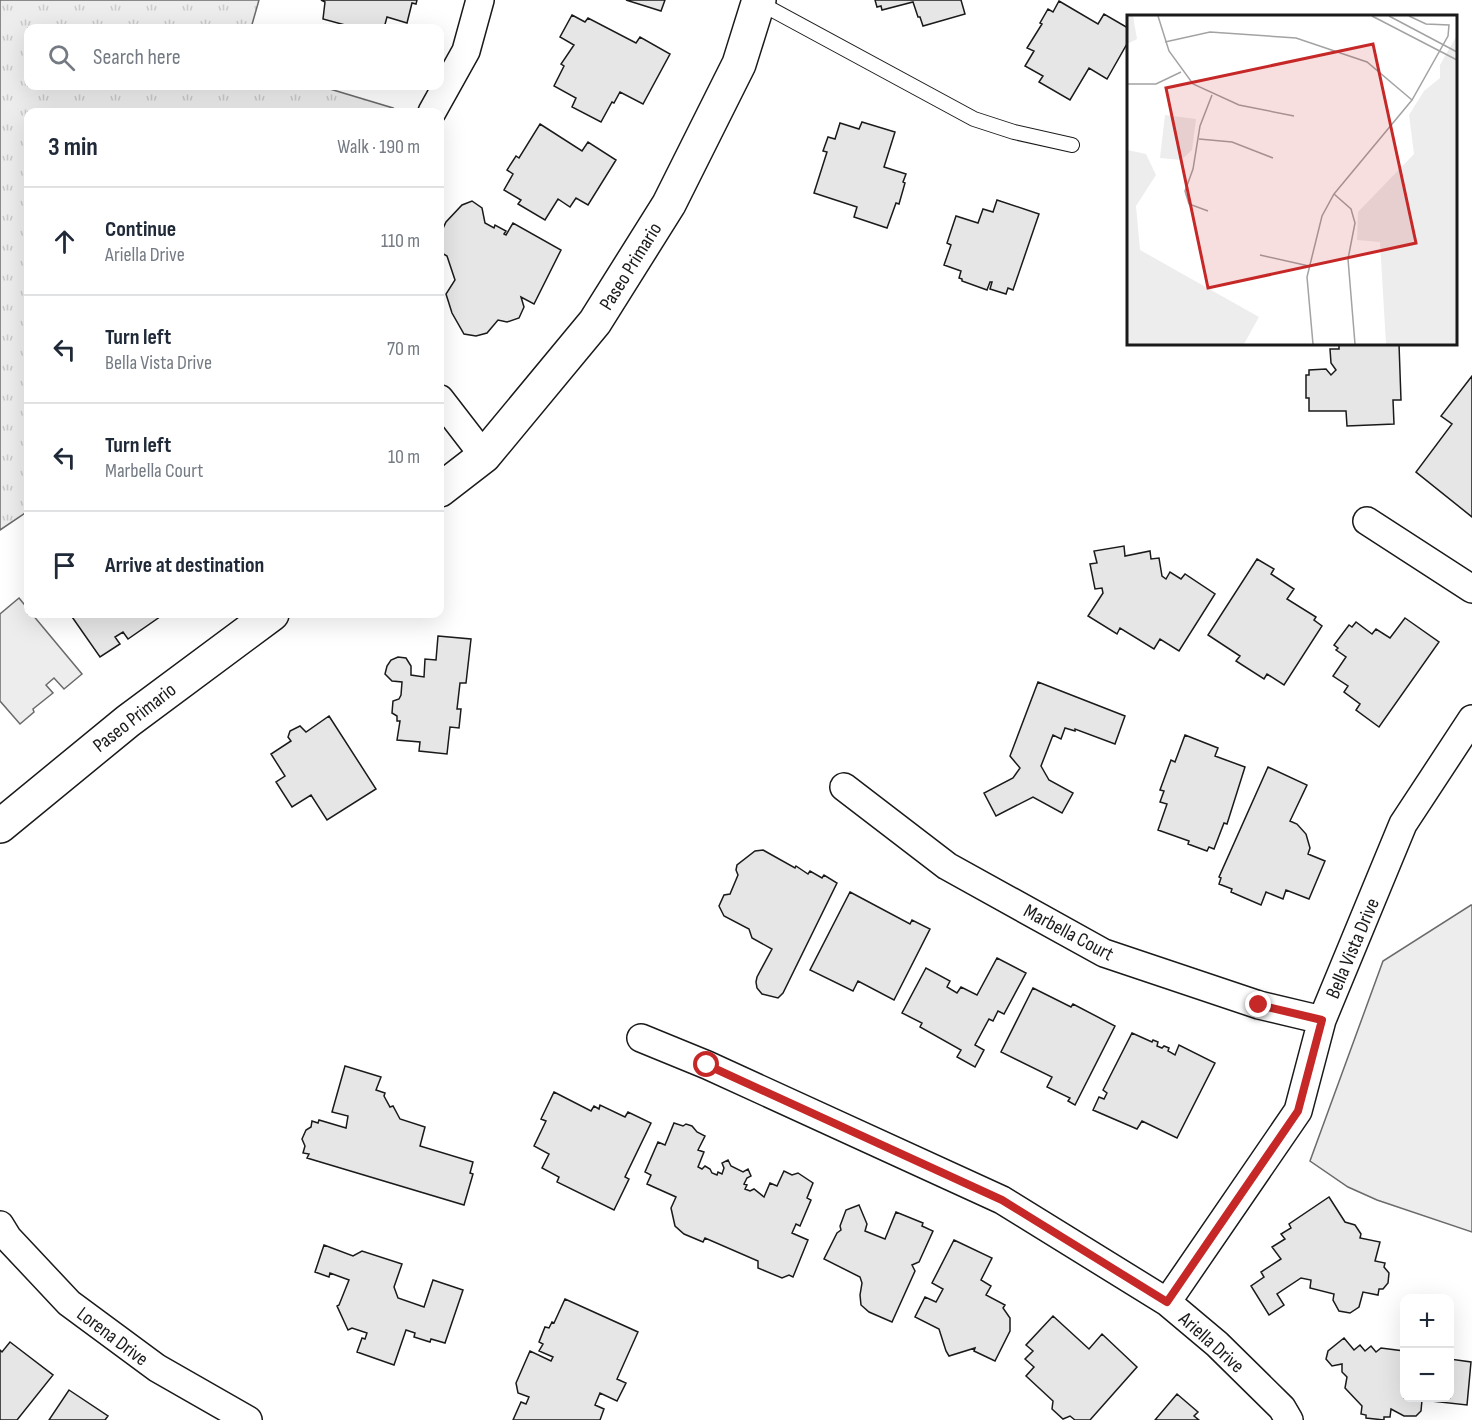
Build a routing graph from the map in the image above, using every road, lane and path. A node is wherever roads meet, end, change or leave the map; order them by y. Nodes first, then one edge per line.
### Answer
1 (480, 0) edge
2 (759, 1) edge
3 (434, 108) edge
4 (1072, 145) dead end
5 (444, 404) edge
6 (484, 456) junction
7 (444, 487) edge
8 (1367, 521) dead end
9 (1472, 589) edge
10 (267, 618) edge
11 (1472, 719) edge
12 (844, 787) dead end
13 (0, 826) edge
14 (1322, 1020) junction
15 (641, 1038) dead end
16 (0, 1226) edge
17 (1167, 1302) junction
18 (248, 1420) edge
19 (1289, 1420) edge

1 - 3 street
2 - 4 lane
2 - 6 street, Paseo Primario
5 - 6 street
6 - 7 street, Paseo Primario
8 - 9 street
10 - 13 street, Paseo Primario
11 - 14 street, Bella Vista Drive
12 - 14 street, Marbella Court
14 - 17 street, Bella Vista Drive
15 - 17 street, Ariella Drive
16 - 18 street, Lorena Drive
17 - 19 street, Ariella Drive

